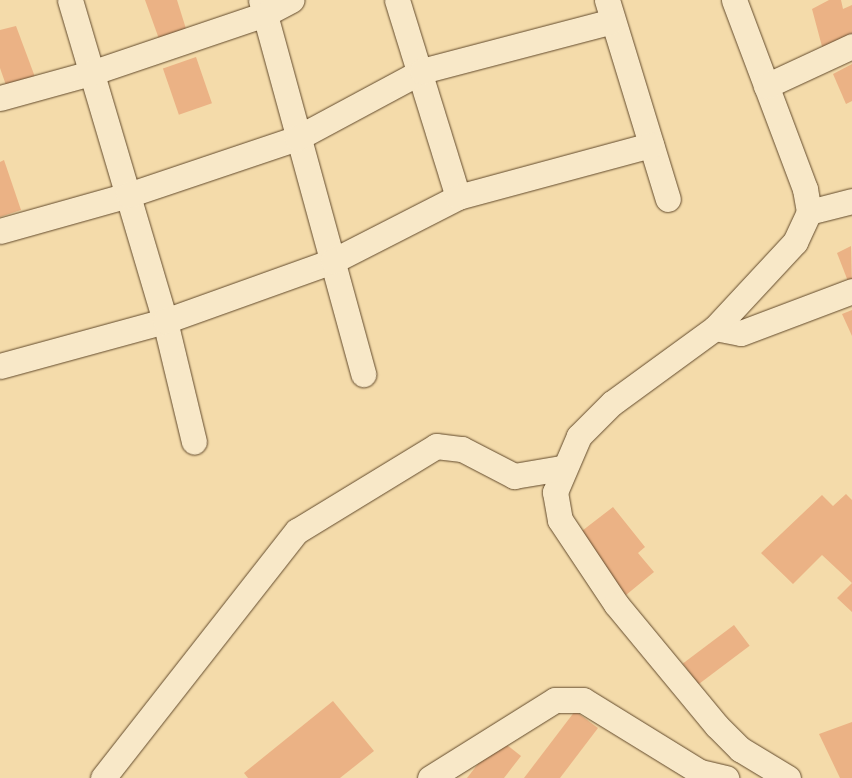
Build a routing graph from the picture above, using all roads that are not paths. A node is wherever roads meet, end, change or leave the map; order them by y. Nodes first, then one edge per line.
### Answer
1 (70, 0) edge
2 (291, 0) edge
3 (397, 0) edge
4 (734, 0) edge
5 (263, 7) edge
6 (609, 11) edge
7 (852, 46) edge
8 (422, 71) junction
9 (92, 73) junction
10 (766, 86) junction
11 (0, 98) edge
12 (297, 138) junction
13 (652, 146) junction
14 (128, 195) junction
15 (458, 197) junction
16 (668, 200) dead end
17 (852, 200) edge
18 (809, 212) junction
19 (0, 231) edge
20 (333, 261) junction
21 (852, 291) edge
22 (165, 321) junction
23 (715, 328) junction
24 (0, 366) edge
25 (363, 374) dead end
26 (194, 442) dead end
27 (562, 468) junction
28 (785, 777) edge
29 (103, 778) edge
30 (430, 778) edge
31 (726, 778) edge

1 - 9 street
2 - 5 street
3 - 8 street
4 - 10 street
5 - 9 street
5 - 12 street
6 - 8 street
6 - 13 street
7 - 10 street
8 - 12 street
8 - 15 street
9 - 11 street
9 - 14 street
10 - 18 street
12 - 14 street
12 - 20 street
13 - 15 street
13 - 16 street
14 - 19 street
14 - 22 street
15 - 20 street
17 - 18 street
18 - 23 street
20 - 22 street
20 - 25 street
21 - 23 street
22 - 24 street
22 - 26 street
23 - 27 street
27 - 28 street
27 - 29 street
30 - 31 street

